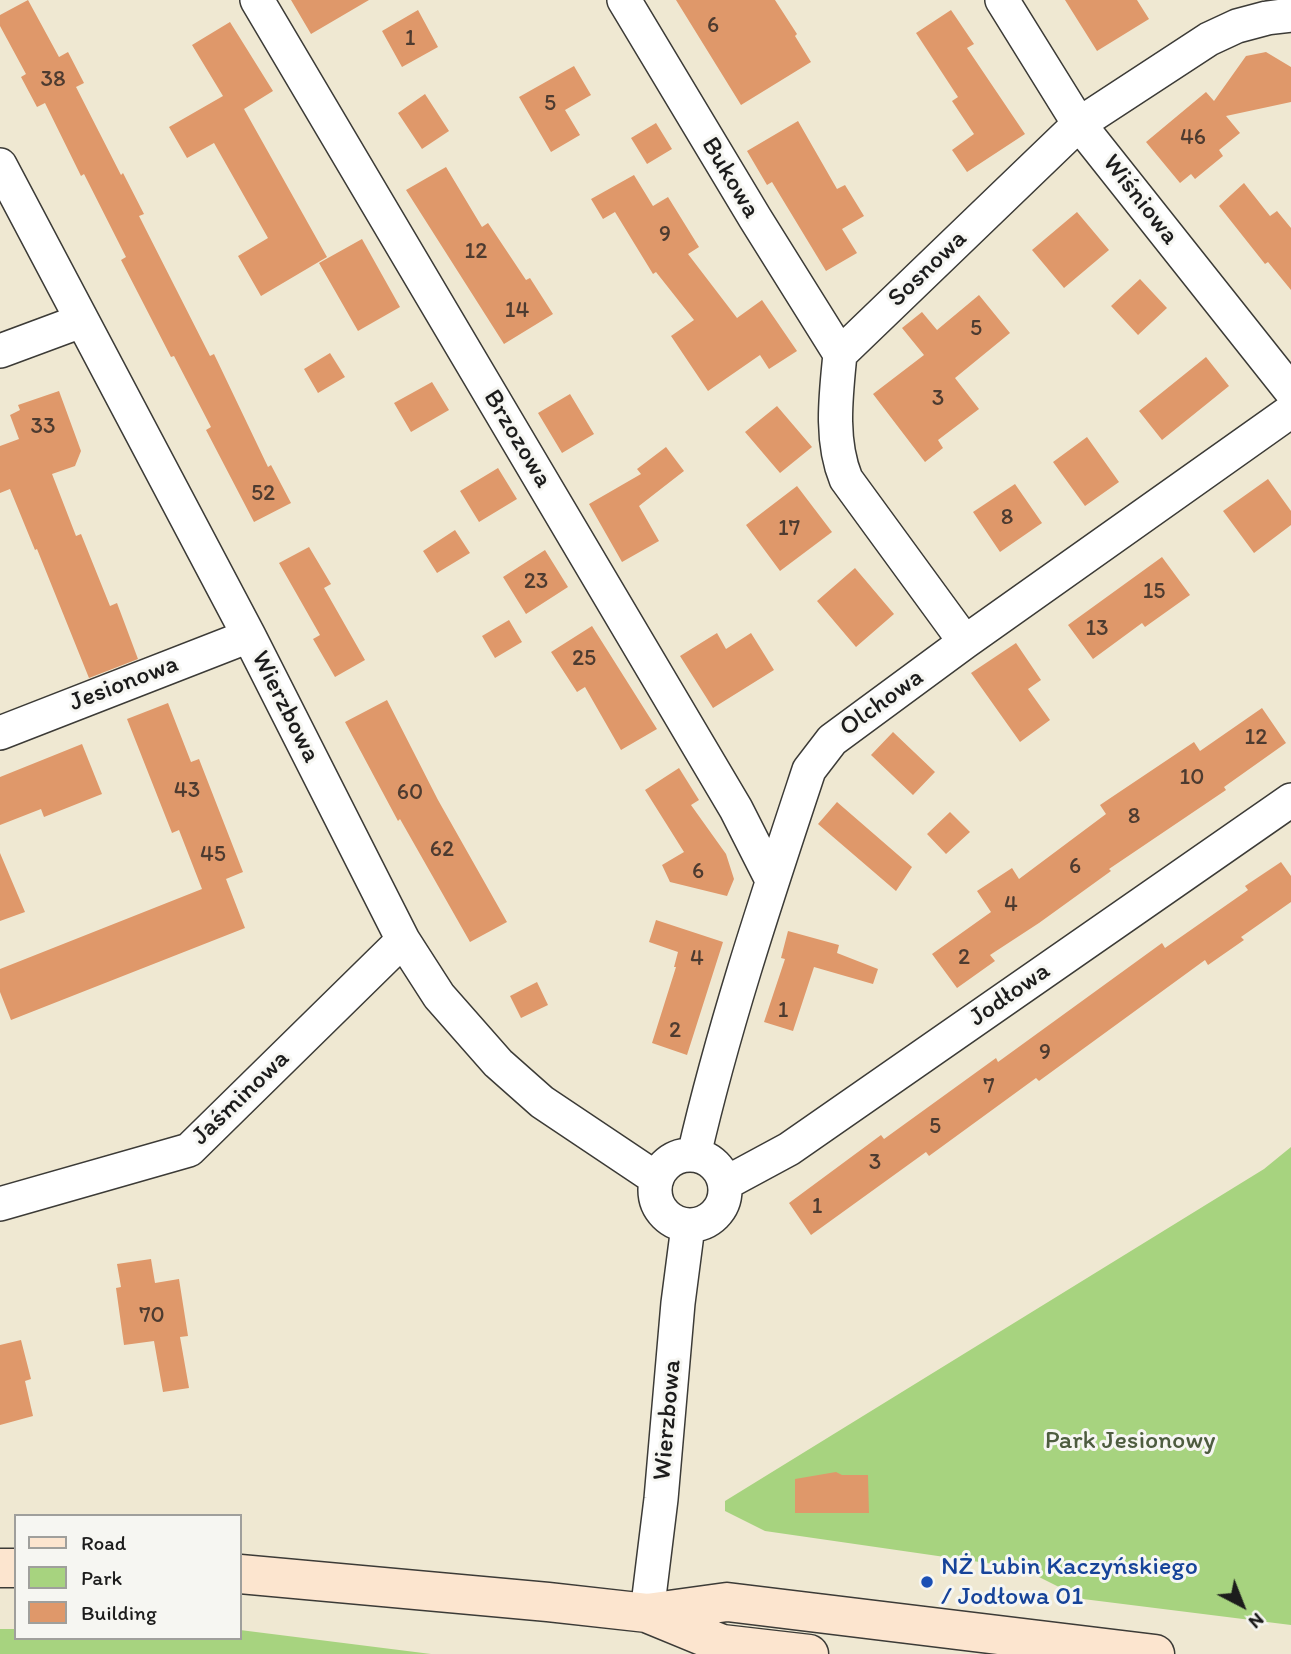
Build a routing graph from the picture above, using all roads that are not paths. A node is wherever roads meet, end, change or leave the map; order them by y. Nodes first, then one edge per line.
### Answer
1 (257, 0) edge
2 (624, 0) edge
3 (1002, 0) edge
4 (1291, 15) edge
5 (1079, 124) junction
6 (0, 165) edge
7 (81, 321) junction
8 (0, 351) edge
9 (840, 354) junction
10 (1291, 391) edge
11 (1291, 411) edge
12 (249, 636) junction
13 (965, 642) junction
14 (0, 733) edge
15 (1291, 800) edge
16 (772, 880) junction
17 (403, 940) junction
18 (694, 1155) junction
19 (657, 1179) junction
20 (726, 1183) junction
21 (0, 1204) edge
22 (688, 1226) junction
23 (242, 1574) edge
24 (647, 1613) junction
25 (809, 1654) edge
26 (1155, 1654) edge

1 - 16 street, Brzozowa
2 - 9 street, Bukowa
3 - 5 street, Wiśniowa
4 - 5 street, Sosnowa
5 - 9 street, Sosnowa
5 - 10 street, Wiśniowa
6 - 7 street, Wierzbowa
7 - 8 street
7 - 12 street, Wierzbowa
9 - 13 street
11 - 13 street, Olchowa
12 - 14 street, Jesionowa
12 - 17 street, Wierzbowa
13 - 16 street, Olchowa
15 - 20 street, Jodłowa
16 - 18 street, Olchowa
17 - 19 street, Wierzbowa
17 - 21 street, Jaśminowa
18 - 19 street
18 - 20 street
19 - 22 street
20 - 22 street
22 - 24 street, Wierzbowa
23 - 24 main road
24 - 25 main road
24 - 26 main road

